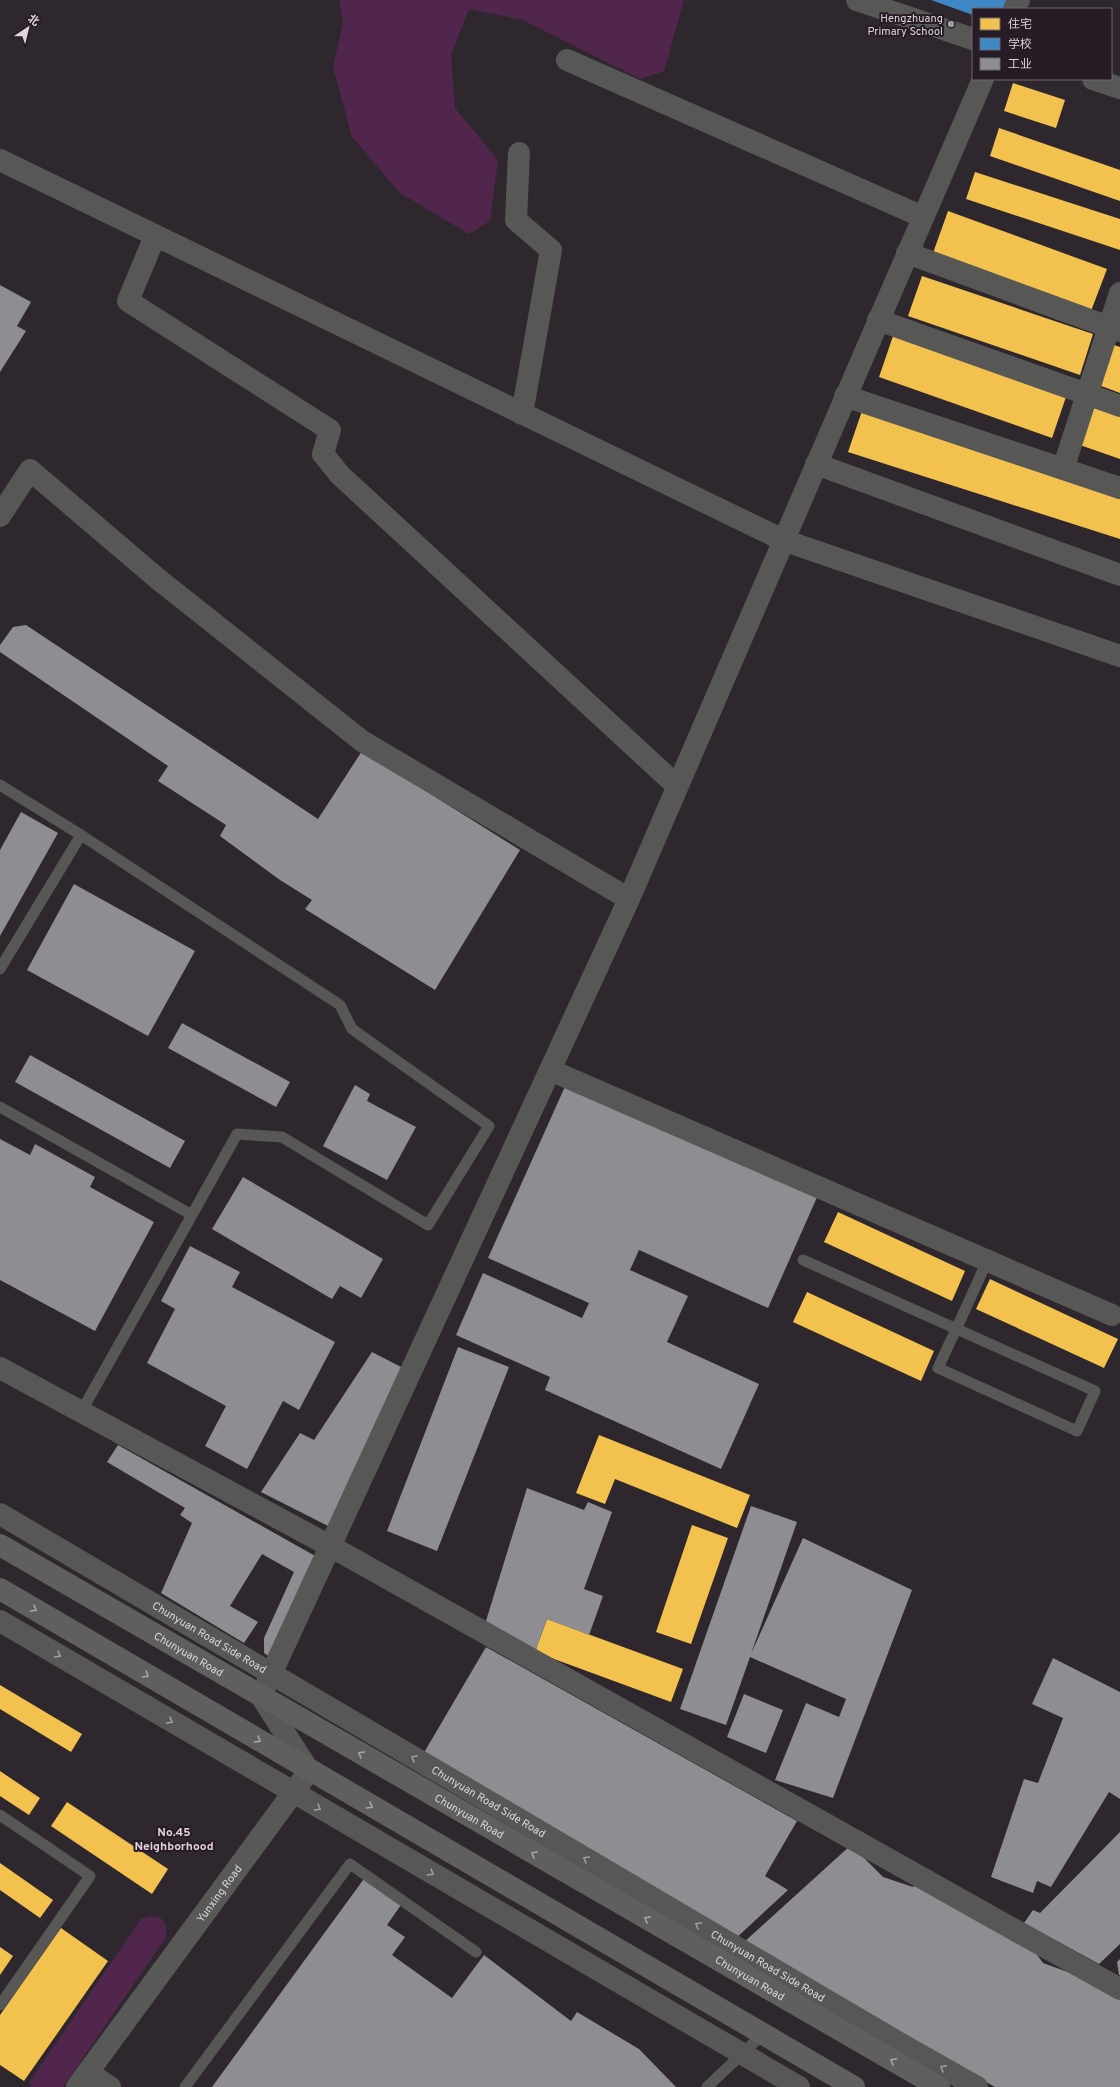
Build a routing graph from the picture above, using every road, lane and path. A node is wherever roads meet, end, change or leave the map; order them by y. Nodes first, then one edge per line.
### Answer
1 (858, 0) edge
2 (972, 39) edge
3 (567, 60) dead end
4 (983, 80) edge
5 (1096, 80) edge
6 (1120, 88) edge
7 (519, 154) dead end
8 (0, 160) edge
9 (923, 218) junction
10 (155, 236) junction
11 (907, 253) junction
12 (1120, 293) edge
13 (878, 320) junction
14 (1114, 329) edge
15 (1087, 394) junction
16 (845, 396) junction
17 (1120, 406) edge
18 (522, 414) junction
19 (816, 464) junction
20 (1063, 468) junction
21 (1120, 488) edge
22 (0, 516) edge
23 (783, 540) junction
24 (1120, 574) edge
25 (1120, 656) edge
26 (0, 785) edge
27 (677, 786) junction
28 (81, 835) junction
29 (629, 899) junction
30 (0, 969) edge
31 (550, 1070) junction
32 (0, 1107) edge
33 (192, 1215) junction
34 (803, 1260) dead end
35 (987, 1261) junction
36 (1112, 1315) dead end
37 (956, 1329) junction
38 (0, 1368) edge
39 (81, 1412) junction
40 (0, 1514) edge
41 (0, 1545) edge
42 (330, 1546) junction
43 (0, 1589) edge
44 (0, 1621) edge
45 (272, 1674) junction
46 (261, 1696) junction
47 (309, 1771) junction
48 (293, 1793) junction
49 (0, 1815) edge
50 (476, 1952) dead end
51 (1120, 1989) edge
52 (0, 2005) edge
53 (763, 2034) junction
54 (742, 2054) junction
55 (83, 2079) edge
56 (110, 2087) edge
57 (185, 2087) edge
58 (707, 2087) edge
59 (799, 2087) edge
60 (854, 2087) edge
61 (939, 2087) edge
62 (977, 2087) edge

1 - 2 street
3 - 9 street
4 - 9 street
5 - 6 street
7 - 18 street
8 - 10 street
9 - 11 street
10 - 18 street
10 - 27 street
11 - 13 street
11 - 14 street
12 - 14 street
13 - 15 street
13 - 16 street
14 - 15 street
15 - 17 street
15 - 20 street
16 - 19 street
16 - 20 street
18 - 23 street
19 - 23 street
19 - 24 street
20 - 21 street
22 - 29 street
23 - 25 street
23 - 27 street
26 - 28 lane
27 - 29 street
28 - 30 lane
28 - 33 lane
29 - 31 street
31 - 35 street
31 - 42 street
32 - 33 lane
33 - 39 lane
34 - 37 lane
35 - 36 street
35 - 37 lane
37 - 37 lane
38 - 39 street
39 - 42 street
40 - 45 street, Chunyuan Road Side Road
41 - 46 main road, Chunyuan Road
42 - 45 street
42 - 51 street
43 -> 47 main road
44 -> 48 street
45 - 46 street
62 -> 45 street, Chunyuan Road Side Road
46 - 47 main road
61 -> 46 main road, Chunyuan Road
47 - 48 main road, Yunxing Road
47 -> 53 main road
48 -> 54 street
48 - 55 main road, Yunxing Road
49 - 52 lane
50 - 57 lane
53 - 54 lane
53 - 60 main road
54 - 58 lane
54 - 59 street
55 - 56 street

